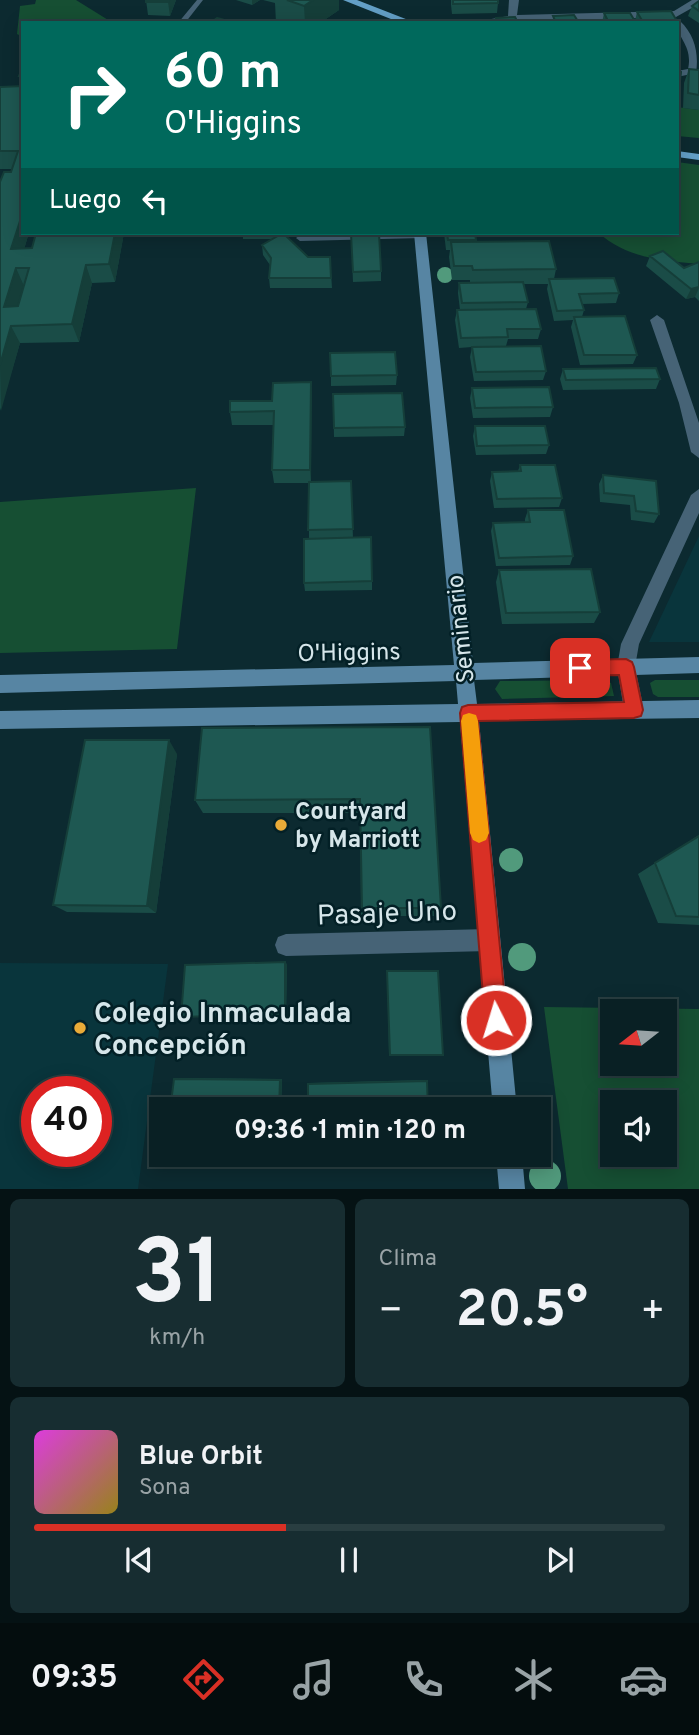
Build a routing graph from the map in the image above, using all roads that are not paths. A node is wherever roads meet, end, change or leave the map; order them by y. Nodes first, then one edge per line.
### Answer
1 (200, 0) edge
2 (348, 0) edge
3 (514, 0) edge
4 (699, 0) edge
5 (665, 14) junction
6 (512, 18) junction
7 (183, 21) edge
8 (406, 21) edge
9 (489, 21) edge
10 (674, 21) edge
11 (679, 25) edge
12 (699, 38) edge
13 (679, 74) edge
14 (679, 144) edge
15 (699, 147) edge
16 (679, 154) edge
17 (699, 157) edge
18 (390, 235) edge
19 (420, 235) edge
20 (300, 238) dead end
21 (657, 320) dead end
22 (699, 452) edge
23 (699, 495) edge
24 (699, 665) edge
25 (626, 667) junction
26 (464, 672) junction
27 (0, 684) edge
28 (699, 709) edge
29 (634, 710) junction
30 (468, 713) junction
31 (0, 720) edge
32 (489, 940) junction
33 (286, 945) dead end
34 (504, 1097) edge
35 (510, 1167) edge
36 (512, 1189) edge

1 - 7 lane
2 - 8 main road
3 - 6 street
4 - 5 street
5 - 6 street
5 - 10 street
5 - 12 street
6 - 9 street
11 - 13 street
14 - 15 main road
16 - 17 main road
18 - 20 lane
19 - 26 street, Seminario
21 - 22 street
23 - 25 street
24 - 25 street, O'Higgins
25 - 26 street, O'Higgins
25 - 29 street
26 - 27 street, O'Higgins
26 - 30 street, Seminario
28 - 29 street
29 - 30 street
30 - 31 street
30 - 32 street, Seminario
32 - 33 street, Pasaje Uno
32 - 34 street, Seminario
35 - 36 street

